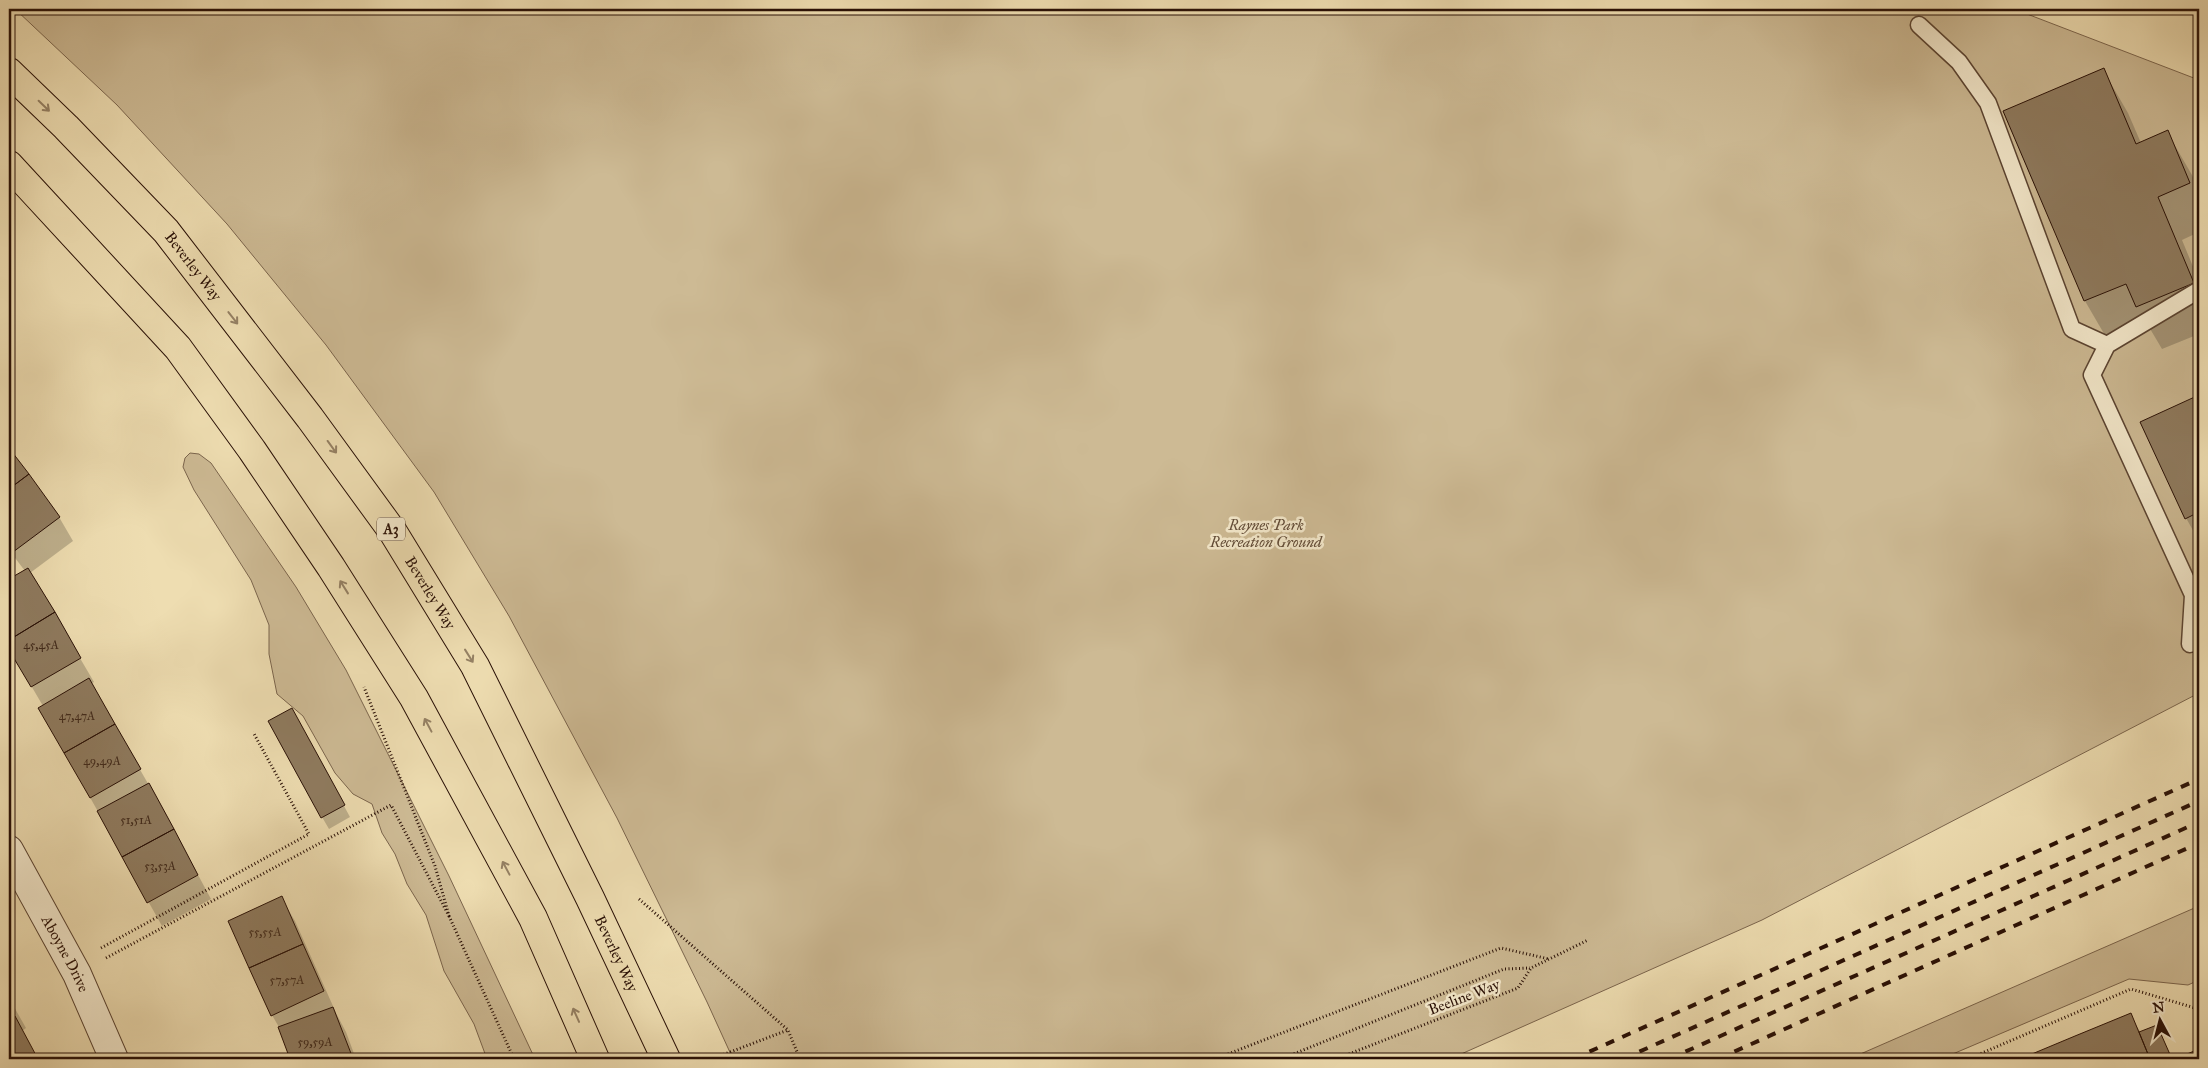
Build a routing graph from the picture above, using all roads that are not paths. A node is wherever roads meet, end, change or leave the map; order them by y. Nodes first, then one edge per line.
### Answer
1 (1919, 25) dead end
2 (9, 72) edge
3 (9, 165) edge
4 (2199, 290) edge
5 (2107, 345) junction
6 (2190, 644) dead end
7 (9, 850) edge
8 (114, 1059) edge
9 (595, 1059) edge
10 (666, 1059) edge

1 - 5 lane
2 -> 10 highway, Beverley Way / A3
9 -> 3 highway
4 - 5 lane
5 - 6 lane
7 - 8 street, Aboyne Drive

